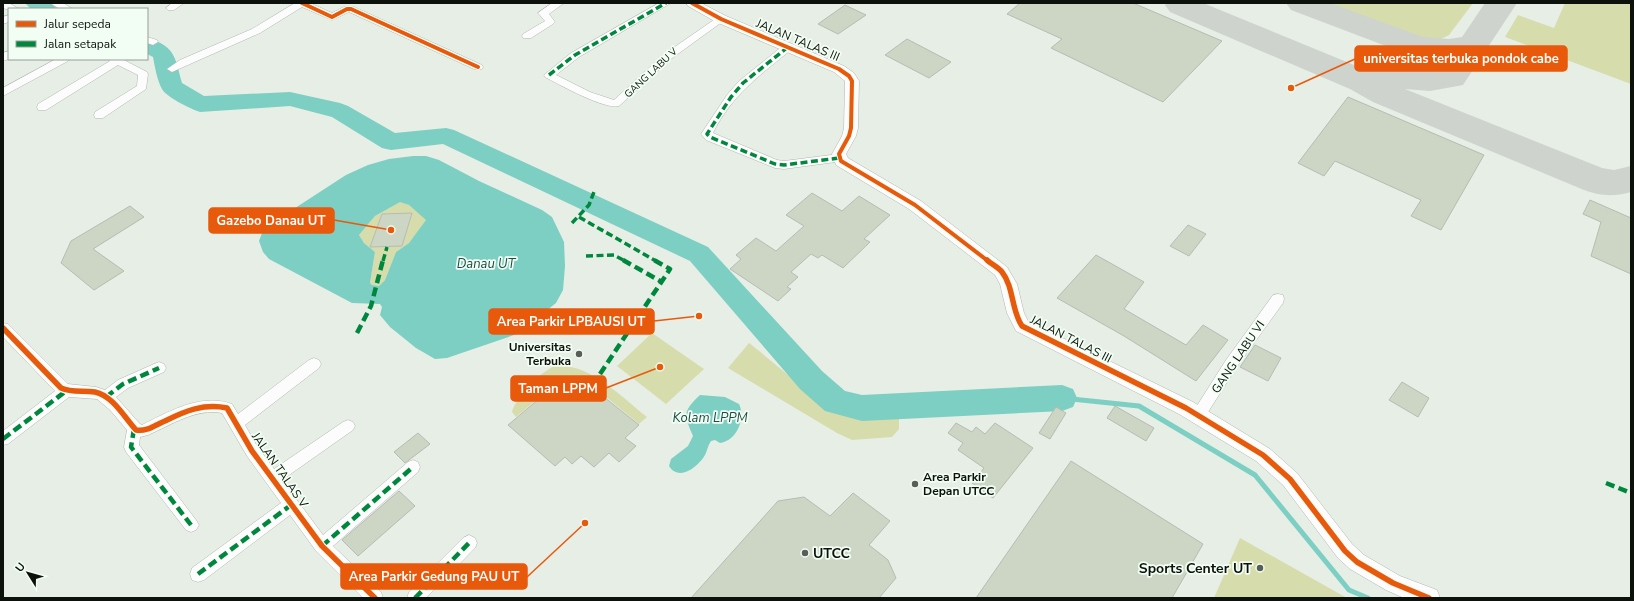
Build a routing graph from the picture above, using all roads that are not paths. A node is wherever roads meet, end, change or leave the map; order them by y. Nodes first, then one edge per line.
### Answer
1 (55, 3) edge
2 (302, 3) edge
3 (559, 3) edge
4 (666, 3) edge
5 (692, 3) edge
6 (66, 8) edge
7 (721, 19) junction
8 (527, 36) dead end
9 (788, 47) junction
10 (62, 60) edge
11 (116, 60) edge
12 (478, 67) dead end
13 (172, 69) dead end
14 (3, 93) edge
15 (42, 107) dead end
16 (99, 115) dead end
17 (839, 158) junction
18 (1278, 299) dead end
19 (3, 328) edge
20 (314, 364) dead end
21 (159, 368) dead end
22 (66, 390) junction
23 (106, 397) junction
24 (1198, 416) junction
25 (237, 423) junction
26 (348, 426) dead end
27 (134, 428) junction
28 (3, 439) edge
29 (413, 467) dead end
30 (272, 479) junction
31 (291, 505) junction
32 (191, 525) dead end
33 (469, 543) dead end
34 (322, 546) junction
35 (198, 574) dead end
36 (375, 598) edge
37 (415, 598) edge
38 (1429, 598) edge

1 - 6 street
2 - 12 street
2 - 13 street
3 - 8 street
4 - 7 street, GANG LABU V
5 - 7 street, JALAN TALAS III
7 - 9 street, JALAN TALAS III
9 - 17 street, JALAN TALAS III
9 - 17 street
10 - 14 street
11 - 15 street
11 - 16 street
17 - 24 street, JALAN TALAS III
18 - 24 street, GANG LABU VI
19 - 22 street
20 - 25 street
21 - 23 street
22 - 23 street
22 - 28 street
23 - 27 street
24 - 38 street, JALAN TALAS III
25 - 27 street, JALAN TALAS V
25 - 30 street, JALAN TALAS V
26 - 30 street
27 - 32 street
29 - 34 street
30 - 31 street, JALAN TALAS V
31 - 34 street, JALAN TALAS V
31 - 35 street
33 - 37 street
34 - 36 street, JALAN TALAS V

